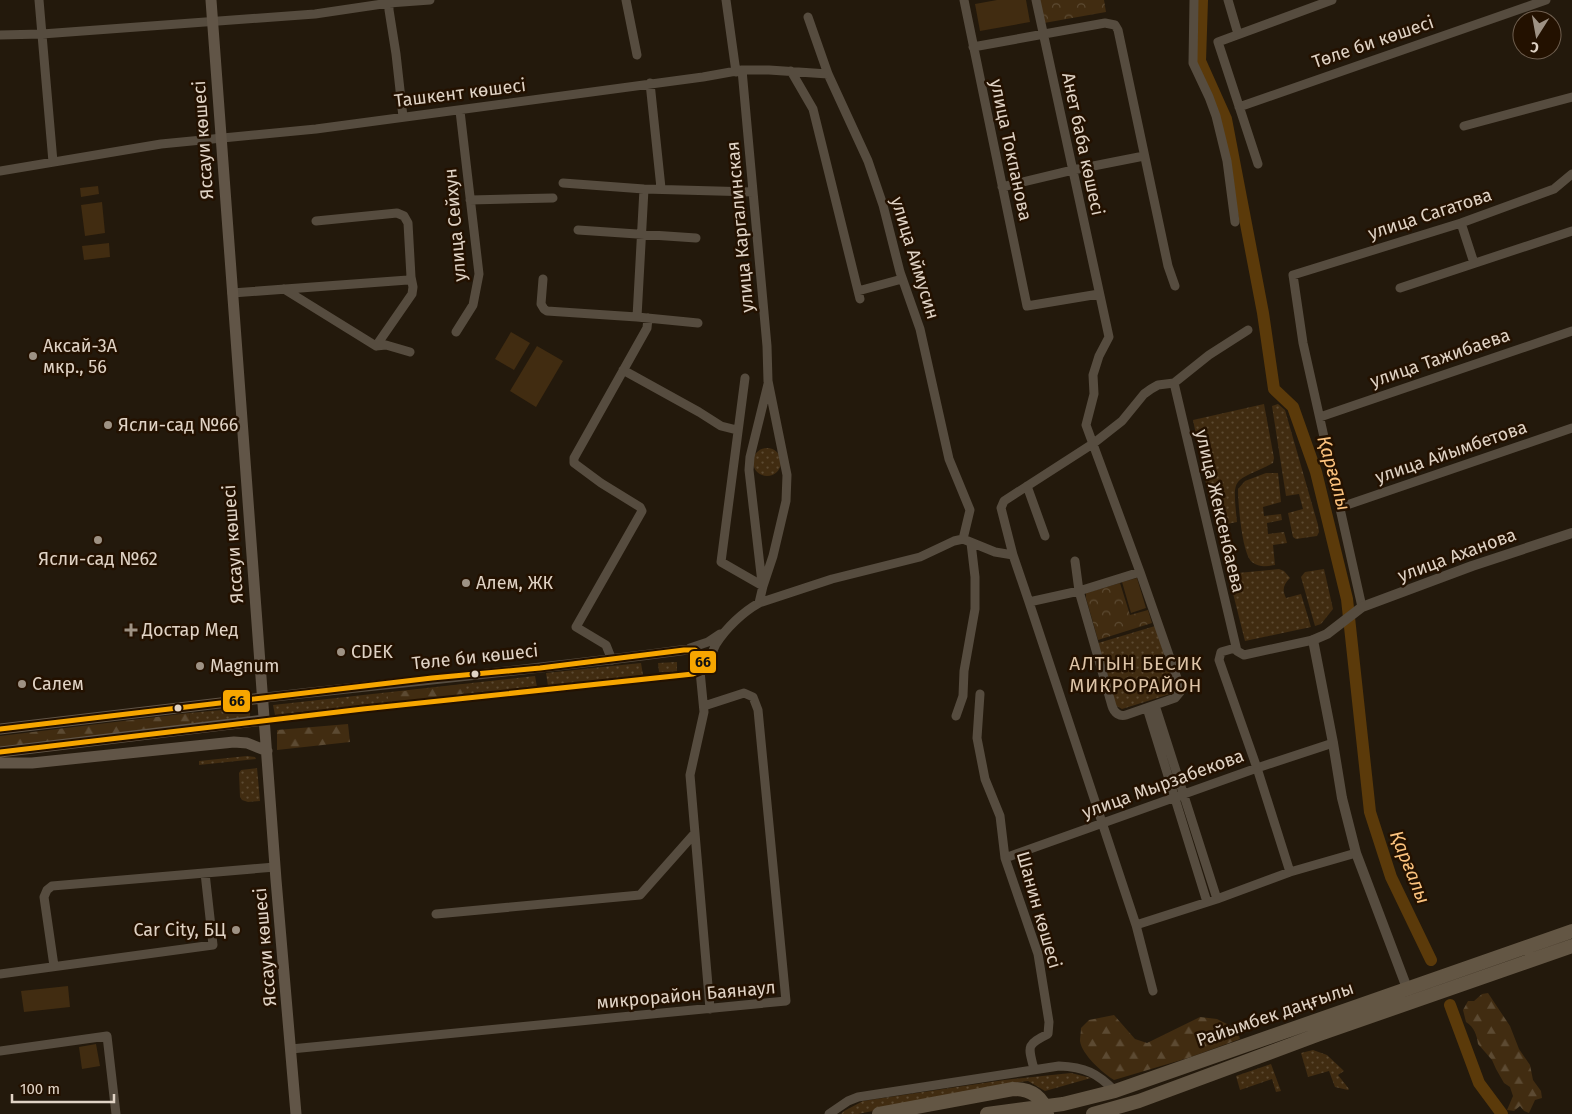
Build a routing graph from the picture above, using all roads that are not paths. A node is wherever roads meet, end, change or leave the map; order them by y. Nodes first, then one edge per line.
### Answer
1 (39, 0) edge
2 (211, 0) edge
3 (430, 0) edge
4 (626, 0) edge
5 (726, 0) edge
6 (964, 0) edge
7 (1036, 0) edge
8 (1194, 0) edge
9 (1228, 0) edge
10 (1332, 0) edge
11 (1546, 0) edge
12 (389, 2) edge
13 (808, 17) dead end
14 (212, 22) junction
15 (1043, 33) junction
16 (42, 34) junction
17 (1238, 34) junction
18 (0, 35) edge
19 (973, 47) junction
20 (636, 55) dead end
21 (739, 71) junction
22 (791, 71) junction
23 (828, 74) junction
24 (650, 83) junction
25 (1572, 98) edge
26 (1239, 107) junction
27 (460, 111) junction
28 (403, 117) junction
29 (1464, 126) dead end
30 (220, 139) junction
31 (1144, 156) junction
32 (53, 162) junction
33 (1258, 164) dead end
34 (1073, 170) junction
35 (0, 171) edge
36 (1572, 174) edge
37 (563, 183) dead end
38 (1002, 187) junction
39 (661, 188) junction
40 (644, 189) junction
41 (753, 192) junction
42 (553, 198) dead end
43 (470, 200) junction
44 (316, 221) dead end
45 (1235, 222) dead end
46 (1461, 223) junction
47 (578, 230) dead end
48 (1572, 230) edge
49 (641, 235) junction
50 (696, 238) dead end
51 (1474, 263) junction
52 (411, 277) junction
53 (542, 279) dead end
54 (902, 279) junction
55 (1175, 286) dead end
56 (1400, 288) dead end
57 (283, 289) junction
58 (232, 293) junction
59 (1100, 294) junction
60 (636, 316) junction
61 (648, 318) junction
62 (698, 323) dead end
63 (1248, 330) dead end
64 (1572, 331) edge
65 (456, 332) dead end
66 (376, 346) junction
67 (410, 352) dead end
68 (623, 370) junction
69 (744, 378) dead end
70 (768, 381) junction
71 (1174, 383) junction
72 (1320, 417) junction
73 (1572, 428) edge
74 (737, 430) junction
75 (1094, 443) junction
76 (1027, 486) junction
77 (1340, 507) junction
78 (1572, 533) edge
79 (1045, 536) dead end
80 (967, 541) junction
81 (1013, 555) junction
82 (1075, 561) dead end
83 (1138, 573) junction
84 (762, 586) junction
85 (1079, 591) junction
86 (1032, 601) junction
87 (759, 603) junction
88 (1359, 610) junction
89 (732, 625) junction
90 (1313, 640) junction
91 (1235, 648) junction
92 (684, 650) junction
93 (612, 660) junction
94 (700, 671) junction
95 (980, 694) dead end
96 (262, 698) junction
97 (704, 706) junction
98 (1151, 706) junction
99 (956, 716) dead end
100 (264, 720) junction
101 (0, 729) edge
102 (1334, 742) junction
103 (267, 750) junction
104 (0, 752) edge
105 (0, 764) edge
106 (1257, 768) junction
107 (1179, 796) junction
108 (1102, 823) junction
109 (695, 833) junction
110 (1356, 853) junction
111 (1005, 858) junction
112 (275, 867) junction
113 (1290, 872) junction
114 (204, 873) junction
115 (1212, 901) junction
116 (436, 914) dead end
117 (1136, 925) junction
118 (1572, 931) edge
119 (1572, 946) edge
120 (54, 966) junction
121 (0, 974) edge
122 (1407, 988) junction
123 (1154, 991) dead end
124 (710, 1009) junction
125 (291, 1049) junction
126 (0, 1051) edge
127 (1034, 1069) junction
128 (1115, 1091) junction
129 (1123, 1110) edge
130 (116, 1114) edge
131 (296, 1114) edge
132 (829, 1114) edge
133 (880, 1114) edge
134 (987, 1114) edge
135 (1047, 1114) edge
136 (1098, 1114) edge

1 - 16 street
2 - 14 main road, Яссауи көшесі
3 - 12 street
4 - 20 street
5 - 21 street, улица Каргалинская
6 - 19 street, улица Токпанова
7 - 15 street, Анет баба көшесі
8 - 45 street
9 - 17 street
10 - 17 street
11 - 26 street, Төле би көшесі
12 - 14 street
12 - 28 street
13 - 23 street, улица Аймусин
14 - 16 street
14 - 30 main road, Яссауи көшесі
15 - 19 street
15 - 31 street
15 - 34 street, Анет баба көшесі
16 - 18 street
16 - 32 street
17 - 26 street
19 - 38 street, улица Токпанова
21 - 22 street, Ташкент көшесі
21 - 24 street, Ташкент көшесі
21 - 41 street, улица Каргалинская
22 - 23 street, Ташкент көшесі
22 - 54 street
23 - 54 street, улица Аймусин
24 - 27 street, Ташкент көшесі
24 - 39 street
25 - 29 street
26 - 33 street
27 - 28 street, Ташкент көшесі
27 - 43 street, улица Сейхун
28 - 30 street, Ташкент көшесі
30 - 32 street, Ташкент көшесі
30 - 58 main road, Яссауи көшесі
31 - 34 street
31 - 55 street
32 - 35 street, Ташкент көшесі
34 - 38 street
34 - 59 street, Анет баба көшесі
36 - 46 street, улица Сагатова
37 - 40 street
38 - 59 street, улица Токпанова
39 - 40 street
39 - 41 street
40 - 49 street
41 - 70 street, улица Каргалинская
42 - 43 street
43 - 65 street, улица Сейхун
44 - 52 street
46 - 51 street
46 - 72 street, улица Сагатова
47 - 49 street
48 - 51 street
49 - 50 street
49 - 60 street
51 - 56 street
52 - 57 street
52 - 66 street
53 - 60 street
54 - 80 street, улица Аймусин
57 - 58 street
57 - 66 street
58 - 96 main road, Яссауи көшесі
59 - 75 street, Анет баба көшесі
60 - 61 street
61 - 62 street
61 - 68 street
63 - 71 street
64 - 72 street, улица Тажибаева
66 - 67 street
68 - 74 street
68 - 93 street
69 - 74 street
70 - 84 street
70 - 84 street
71 - 75 street
71 - 91 street, улица Жексенбаева
72 - 77 street
73 - 77 street, улица Айымбетова
74 - 84 street
75 - 76 street
75 - 83 street, Анет баба көшесі
76 - 79 street
76 - 81 street
77 - 88 street
78 - 88 street, улица Аханова
80 - 81 street
80 - 87 street
80 - 99 street, улица Аймусин
81 - 86 street
82 - 85 street
83 - 85 street
83 - 98 street, Анет баба көшесі
84 - 87 street
85 - 86 street
85 - 98 street, Анет баба көшесі
86 - 108 street
87 - 89 street
88 - 90 street
89 - 92 street
89 - 94 street
90 - 91 street
90 - 102 street
91 - 106 street
92 - 93 street, Төле би көшесі
92 - 94 street
93 - 96 street, Төле би көшесі
94 - 97 street
95 - 111 street, Шанин көшесі
96 - 100 main road, Яссауи көшесі
96 - 101 main road, Төле би көшесі
97 - 109 street
97 - 124 street, микрорайон Баянаул
98 - 107 street
100 - 103 main road, Яссауи көшесі
100 - 104 main road
102 - 106 street, улица Мырзабекова
102 - 110 street
103 - 105 main road
103 - 112 main road, Яссауи көшесі
106 - 107 street, улица Мырзабекова
106 - 113 street
107 - 108 street, улица Мырзабекова
107 - 115 street
108 - 111 street, улица Мырзабекова
108 - 117 street
109 - 116 street
109 - 124 street
110 - 113 street
110 - 122 street
111 - 127 street, Шанин көшесі
112 - 114 street
112 - 125 main road, Яссауи көшесі
113 - 115 street
114 - 120 street
114 - 120 street
115 - 117 street
117 - 123 street
118 - 122 highway, Райымбек даңғылы
119 - 129 highway, Райымбек даңғылы
120 - 121 street
122 - 128 highway, Райымбек даңғылы
124 - 125 street, микрорайон Баянаул
125 - 131 main road, Яссауи көшесі
126 - 130 street
127 - 128 street
127 - 132 street
128 - 134 highway, Райымбек даңғылы
129 - 136 highway, Райымбек даңғылы
133 - 135 highway

